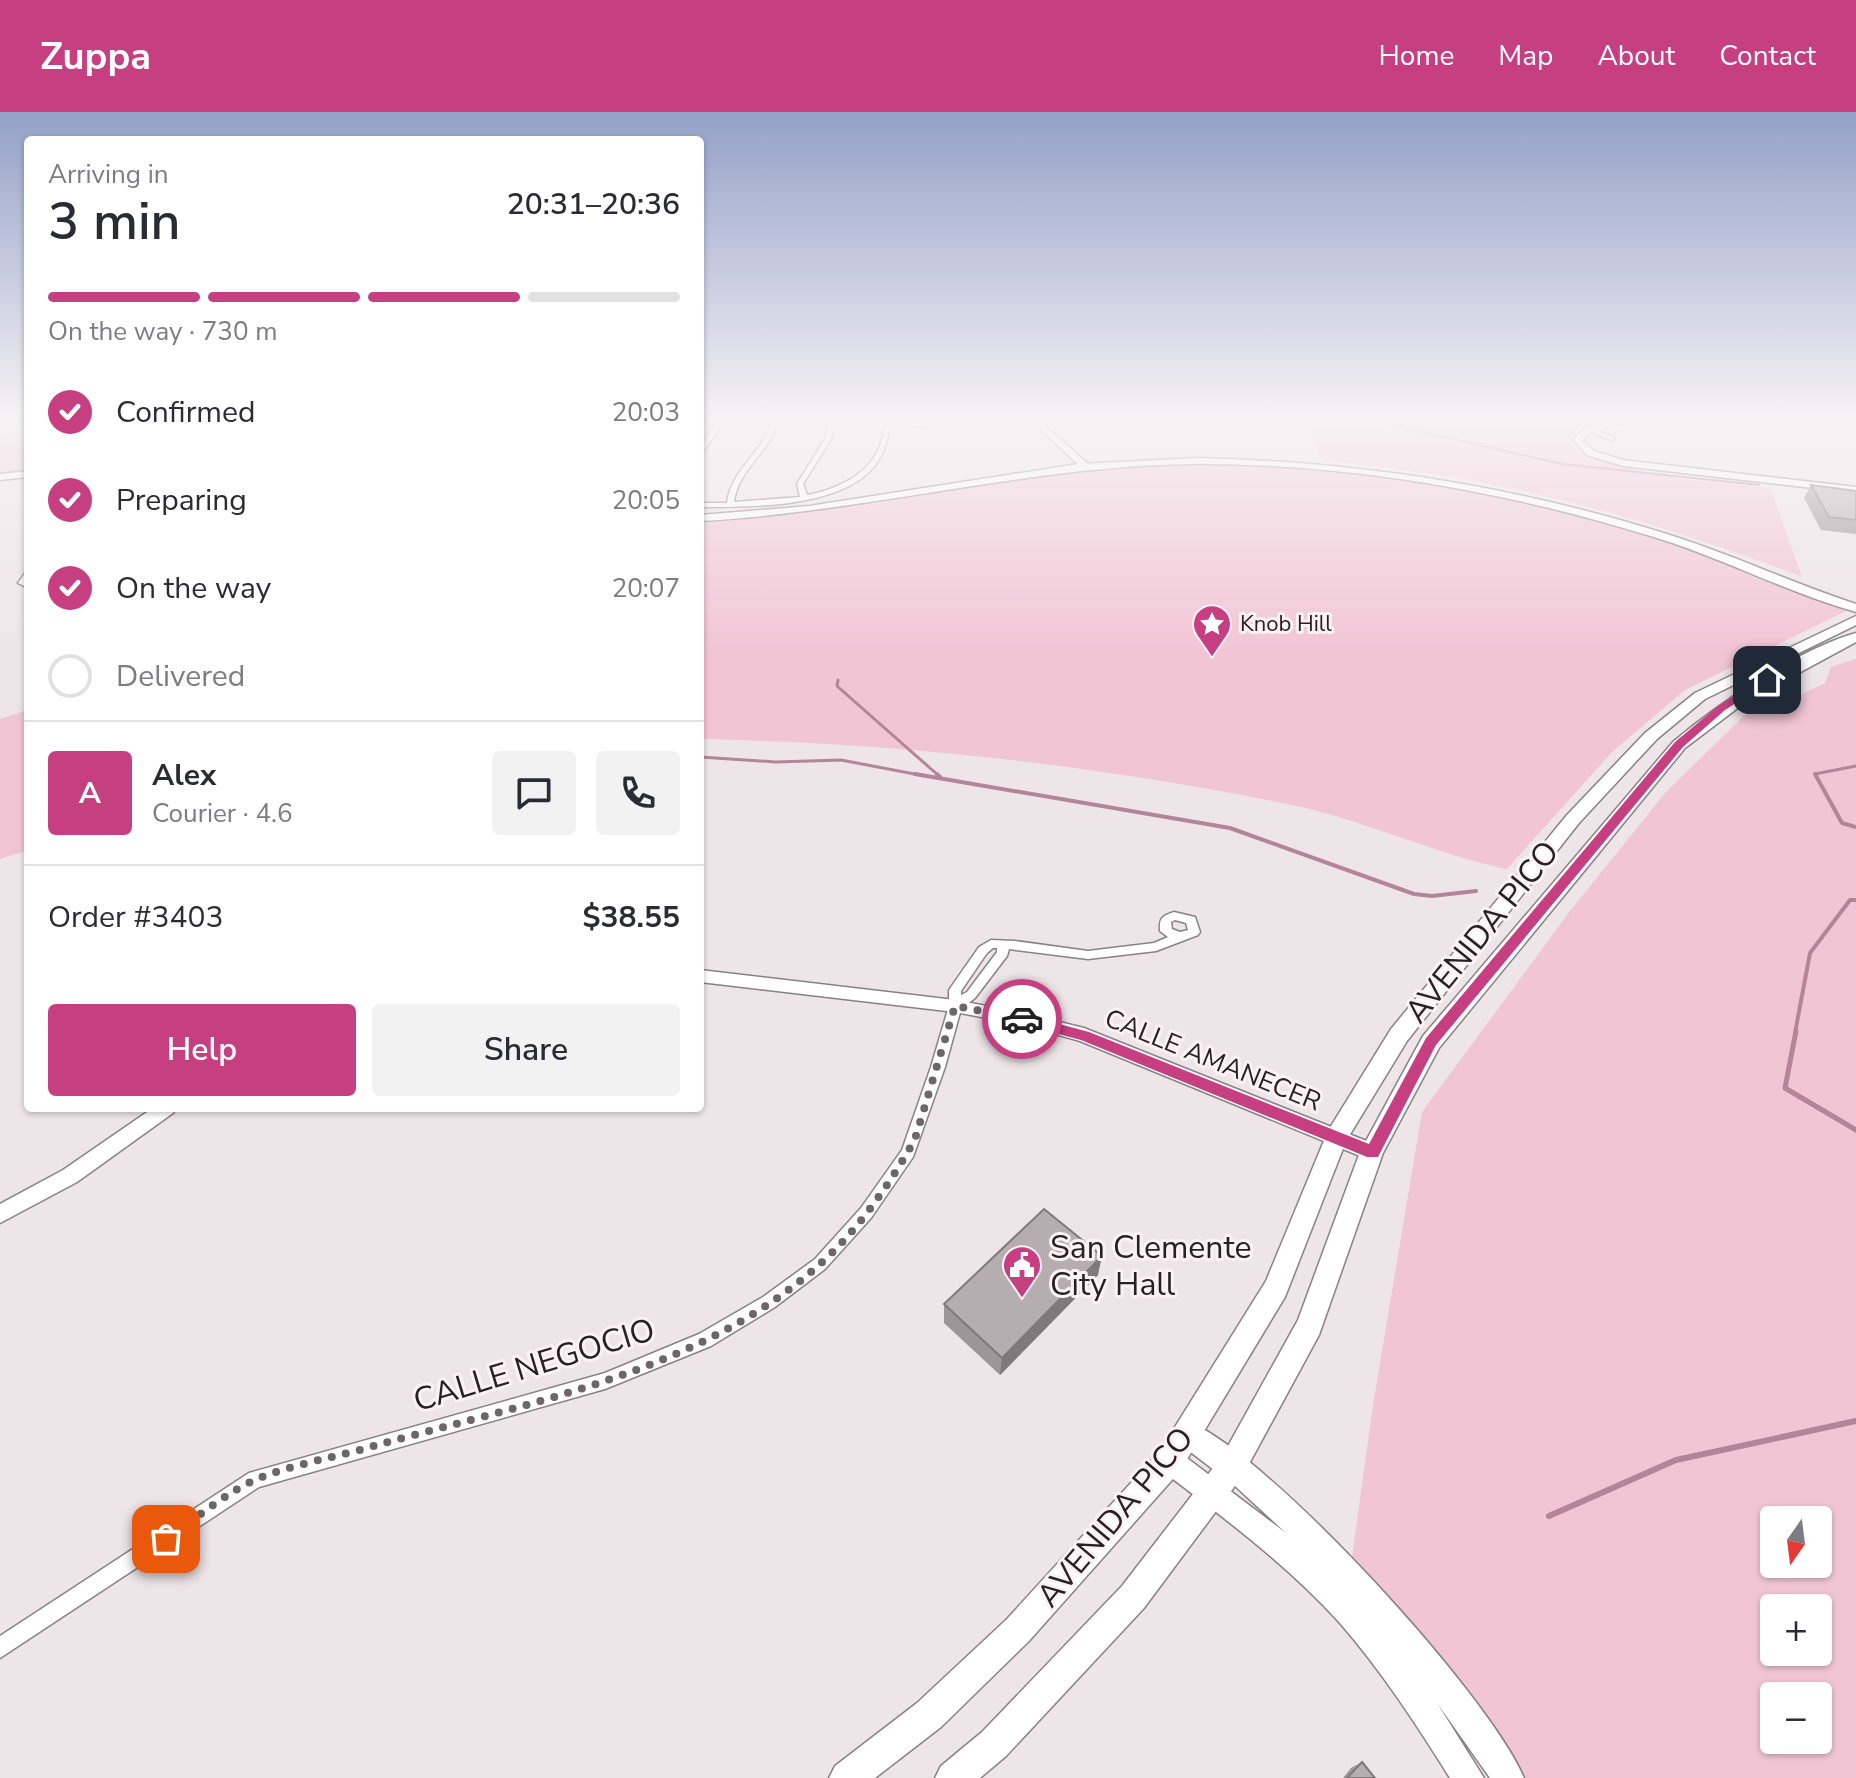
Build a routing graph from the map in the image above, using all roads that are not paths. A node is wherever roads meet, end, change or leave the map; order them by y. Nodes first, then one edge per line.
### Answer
1 (731, 495) edge
2 (815, 495) edge
3 (844, 495) edge
4 (896, 495) edge
5 (1502, 495) edge
6 (1524, 495) edge
7 (804, 497) joint
8 (854, 502) junction
9 (730, 504) junction
10 (704, 505) edge
11 (704, 516) edge
12 (1856, 602) edge
13 (1856, 608) edge
14 (1856, 620) edge
15 (1856, 637) edge
16 (1166, 931) junction
17 (1179, 937) junction
18 (1142, 946) junction
19 (704, 976) edge
20 (955, 1006) junction
21 (161, 1112) edge
22 (1336, 1138) junction
23 (1372, 1152) junction
24 (0, 1214) edge
25 (1180, 1448) junction
26 (1233, 1465) junction
27 (1214, 1492) junction
28 (0, 1648) edge
29 (847, 1778) edge
30 (953, 1778) edge
31 (1468, 1778) edge
32 (1508, 1778) edge

1 - 9 street
2 - 7 street
3 - 8 street
4 - 8 main road
5 - 13 main road
6 - 12 main road
7 - 9 street
8 - 11 main road
9 - 10 street
14 - 22 highway, AVENIDA PICO
15 - 23 highway, AVENIDA PICO
16 - 17 street
16 - 17 street
16 - 18 street
17 - 18 street
18 - 20 street
19 - 20 street, CALLE AMANECER
20 - 22 street, CALLE AMANECER
20 - 28 street, CALLE NEGOCIO
21 - 24 street
22 - 23 street, CALLE AMANECER
22 - 25 highway, AVENIDA PICO
23 - 26 highway, AVENIDA PICO
25 - 26 main road
25 - 27 main road
25 - 29 highway, AVENIDA PICO
26 - 27 highway, AVENIDA PICO
26 - 32 main road
27 - 30 highway, AVENIDA PICO
27 - 31 main road

